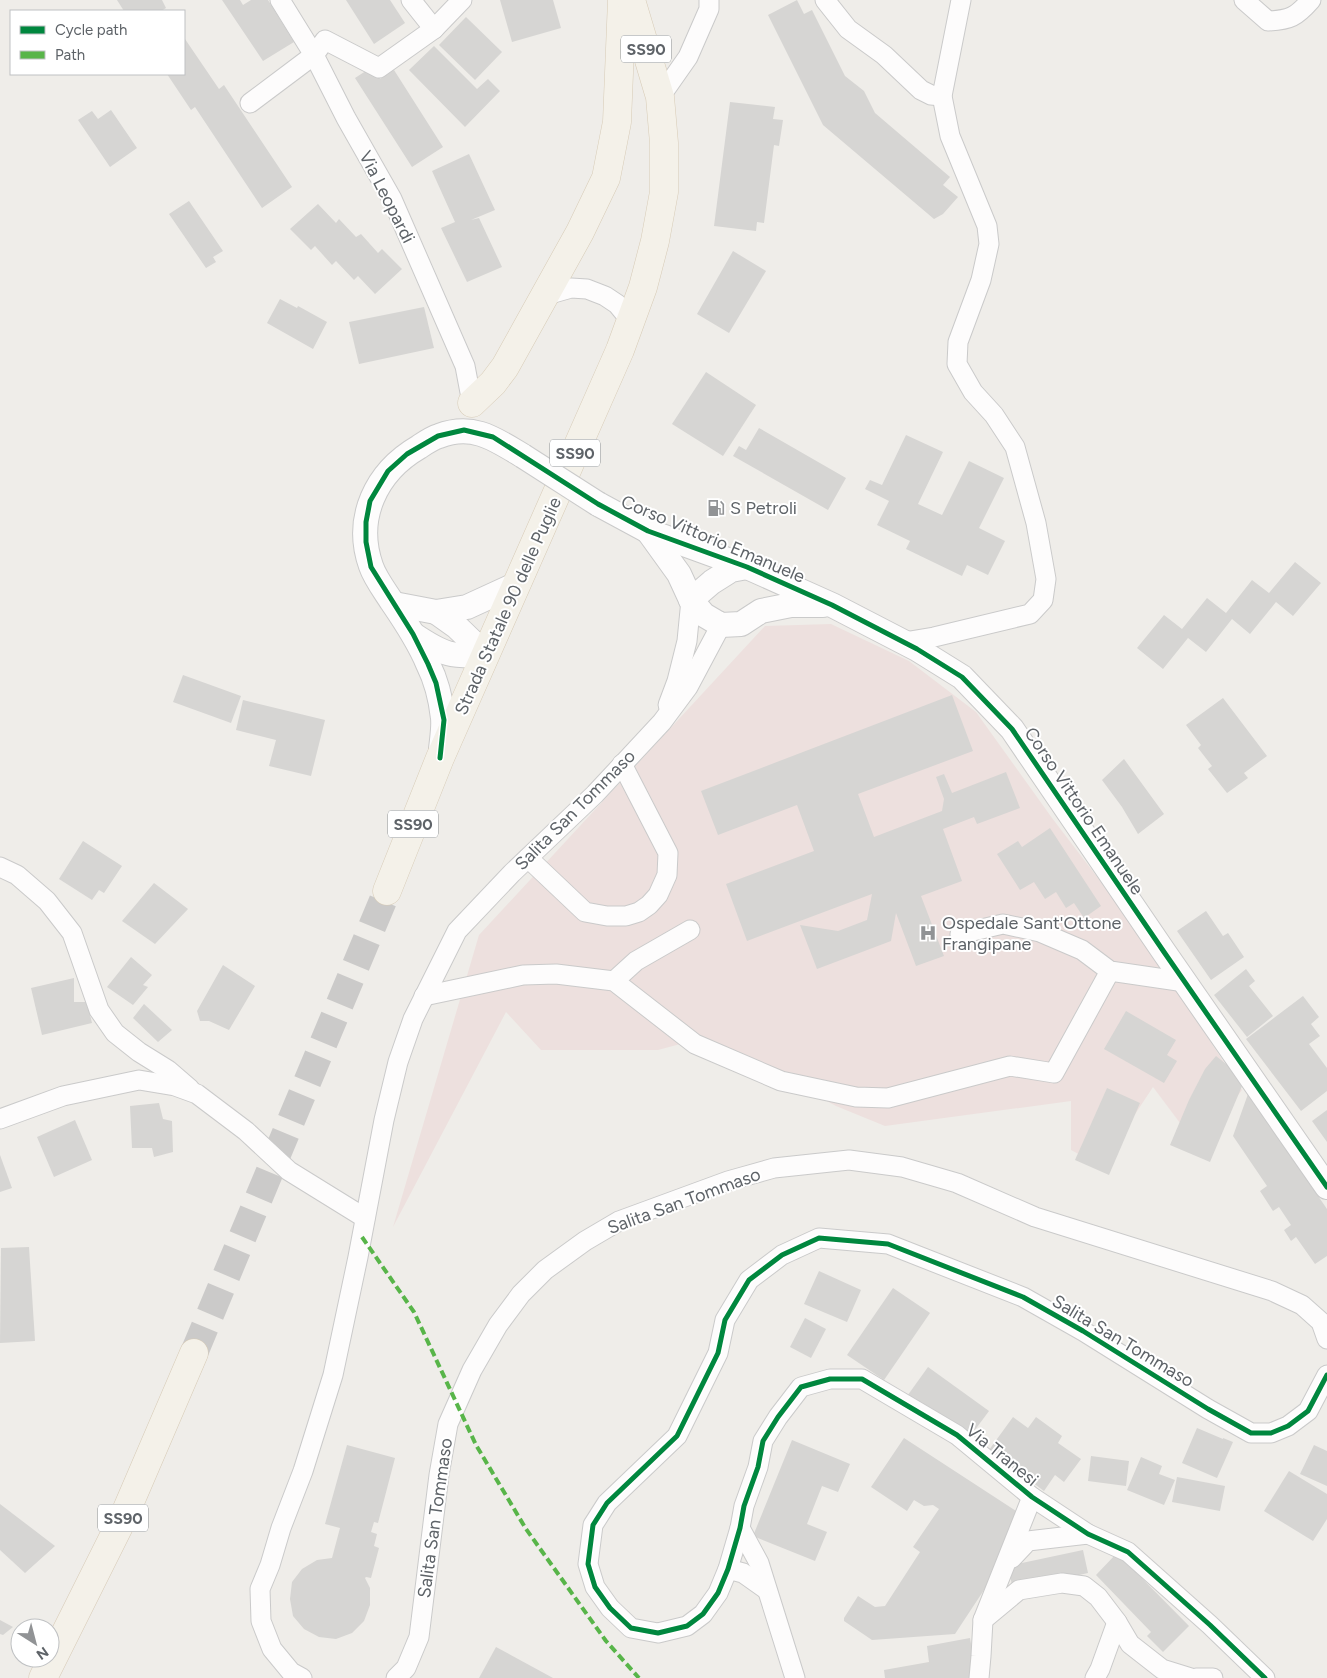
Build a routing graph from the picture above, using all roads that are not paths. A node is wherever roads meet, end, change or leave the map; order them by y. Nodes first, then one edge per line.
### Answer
1 (280, 0) edge
2 (411, 0) edge
3 (462, 0) edge
4 (622, 0) edge
5 (631, 0) edge
6 (709, 0) edge
7 (825, 0) edge
8 (961, 0) edge
9 (1244, 0) edge
10 (1311, 0) edge
11 (434, 29) junction
12 (314, 54) junction
13 (942, 96) junction
14 (660, 97) junction
15 (250, 104) dead end
16 (543, 296) junction
17 (631, 321) junction
18 (472, 403) junction
19 (464, 430) junction
20 (648, 531) junction
21 (747, 567) junction
22 (517, 584) junction
23 (690, 600) junction
24 (394, 604) junction
25 (832, 605) junction
26 (761, 611) junction
27 (436, 612) junction
28 (720, 625) junction
29 (413, 634) junction
30 (904, 642) junction
31 (486, 655) junction
32 (662, 722) junction
33 (440, 758) junction
34 (622, 764) junction
35 (528, 858) junction
36 (0, 867) edge
37 (387, 891) tunnel mouth
38 (690, 930) dead end
39 (960, 934) dead end
40 (1110, 970) junction
41 (614, 981) junction
42 (1185, 982) junction
43 (424, 996) junction
44 (197, 1094) junction
45 (0, 1120) edge
46 (1327, 1187) edge
47 (365, 1218) junction
48 (1327, 1339) edge
49 (194, 1353) tunnel mouth
50 (1327, 1375) edge
51 (1032, 1497) junction
52 (740, 1528) junction
53 (1088, 1534) junction
54 (728, 1569) junction
55 (1003, 1569) junction
56 (768, 1590) junction
57 (983, 1620) junction
58 (1117, 1622) junction
59 (43, 1678) edge
60 (302, 1678) edge
61 (396, 1678) edge
62 (795, 1678) edge
63 (978, 1678) edge
64 (1095, 1678) edge
65 (1191, 1678) edge
66 (1196, 1678) edge
67 (1213, 1678) edge
68 (1265, 1678) edge

1 - 12 street, Via Leopardi
2 - 11 street
3 - 11 street
4 - 16 main road
5 - 14 main road, Strada Statale 90 delle Puglie / SS90
6 - 14 street
7 - 13 street
8 - 13 street
9 - 10 street
11 - 12 street
12 - 15 street
12 - 18 street, Via Leopardi
13 - 30 street
14 - 17 main road, Strada Statale 90 delle Puglie / SS90
16 - 17 street
16 - 18 main road
17 - 22 main road, Strada Statale 90 delle Puglie / SS90
18 - 19 street
19 - 20 street, Corso Vittorio Emanuele, bridge
19 - 24 street, Corso Vittorio Emanuele
20 - 21 street, Corso Vittorio Emanuele
20 - 23 street, Corso Vittorio Emanuele
21 - 23 street, Corso Vittorio Emanuele
21 - 25 street, Corso Vittorio Emanuele
21 - 26 street, Corso Vittorio Emanuele
22 - 27 street
22 - 31 main road, Strada Statale 90 delle Puglie / SS90
23 - 28 street, Corso Vittorio Emanuele
23 - 32 street, Salita San Tommaso
24 - 27 street
24 - 29 street, Corso Vittorio Emanuele
25 - 26 street, Corso Vittorio Emanuele
25 - 30 street, Corso Vittorio Emanuele
26 - 28 street, Corso Vittorio Emanuele
27 - 31 street
28 - 32 street, Salita San Tommaso
29 - 31 street, Corso Vittorio Emanuele
29 - 33 street, Corso Vittorio Emanuele
30 - 42 street, Corso Vittorio Emanuele
31 - 33 main road, Strada Statale 90 delle Puglie / SS90
32 - 34 street, Salita San Tommaso
33 - 37 main road, Strada Statale 90 delle Puglie / SS90
34 - 35 street, Salita San Tommaso
34 - 35 street
35 - 43 street, Salita San Tommaso
36 - 44 street
38 - 41 street
39 - 40 street
40 - 41 street
40 - 42 street
41 - 43 street
42 - 46 street, Corso Vittorio Emanuele
43 - 47 street, Salita San Tommaso
44 - 45 street
44 - 47 street
47 - 60 street, Salita San Tommaso
48 - 61 street, Salita San Tommaso
49 - 59 main road, SS90
50 - 54 street, Salita San Tommaso
51 - 52 street, Via Tranesi
51 - 53 street, Via Tranesi
51 - 55 street
52 - 54 street, Via Tranesi
52 - 56 street
53 - 55 street
53 - 68 street, Via Tranesi
54 - 56 street
55 - 57 street
56 - 62 street
57 - 58 street
57 - 63 street
58 - 64 street
58 - 65 street
66 - 67 street

